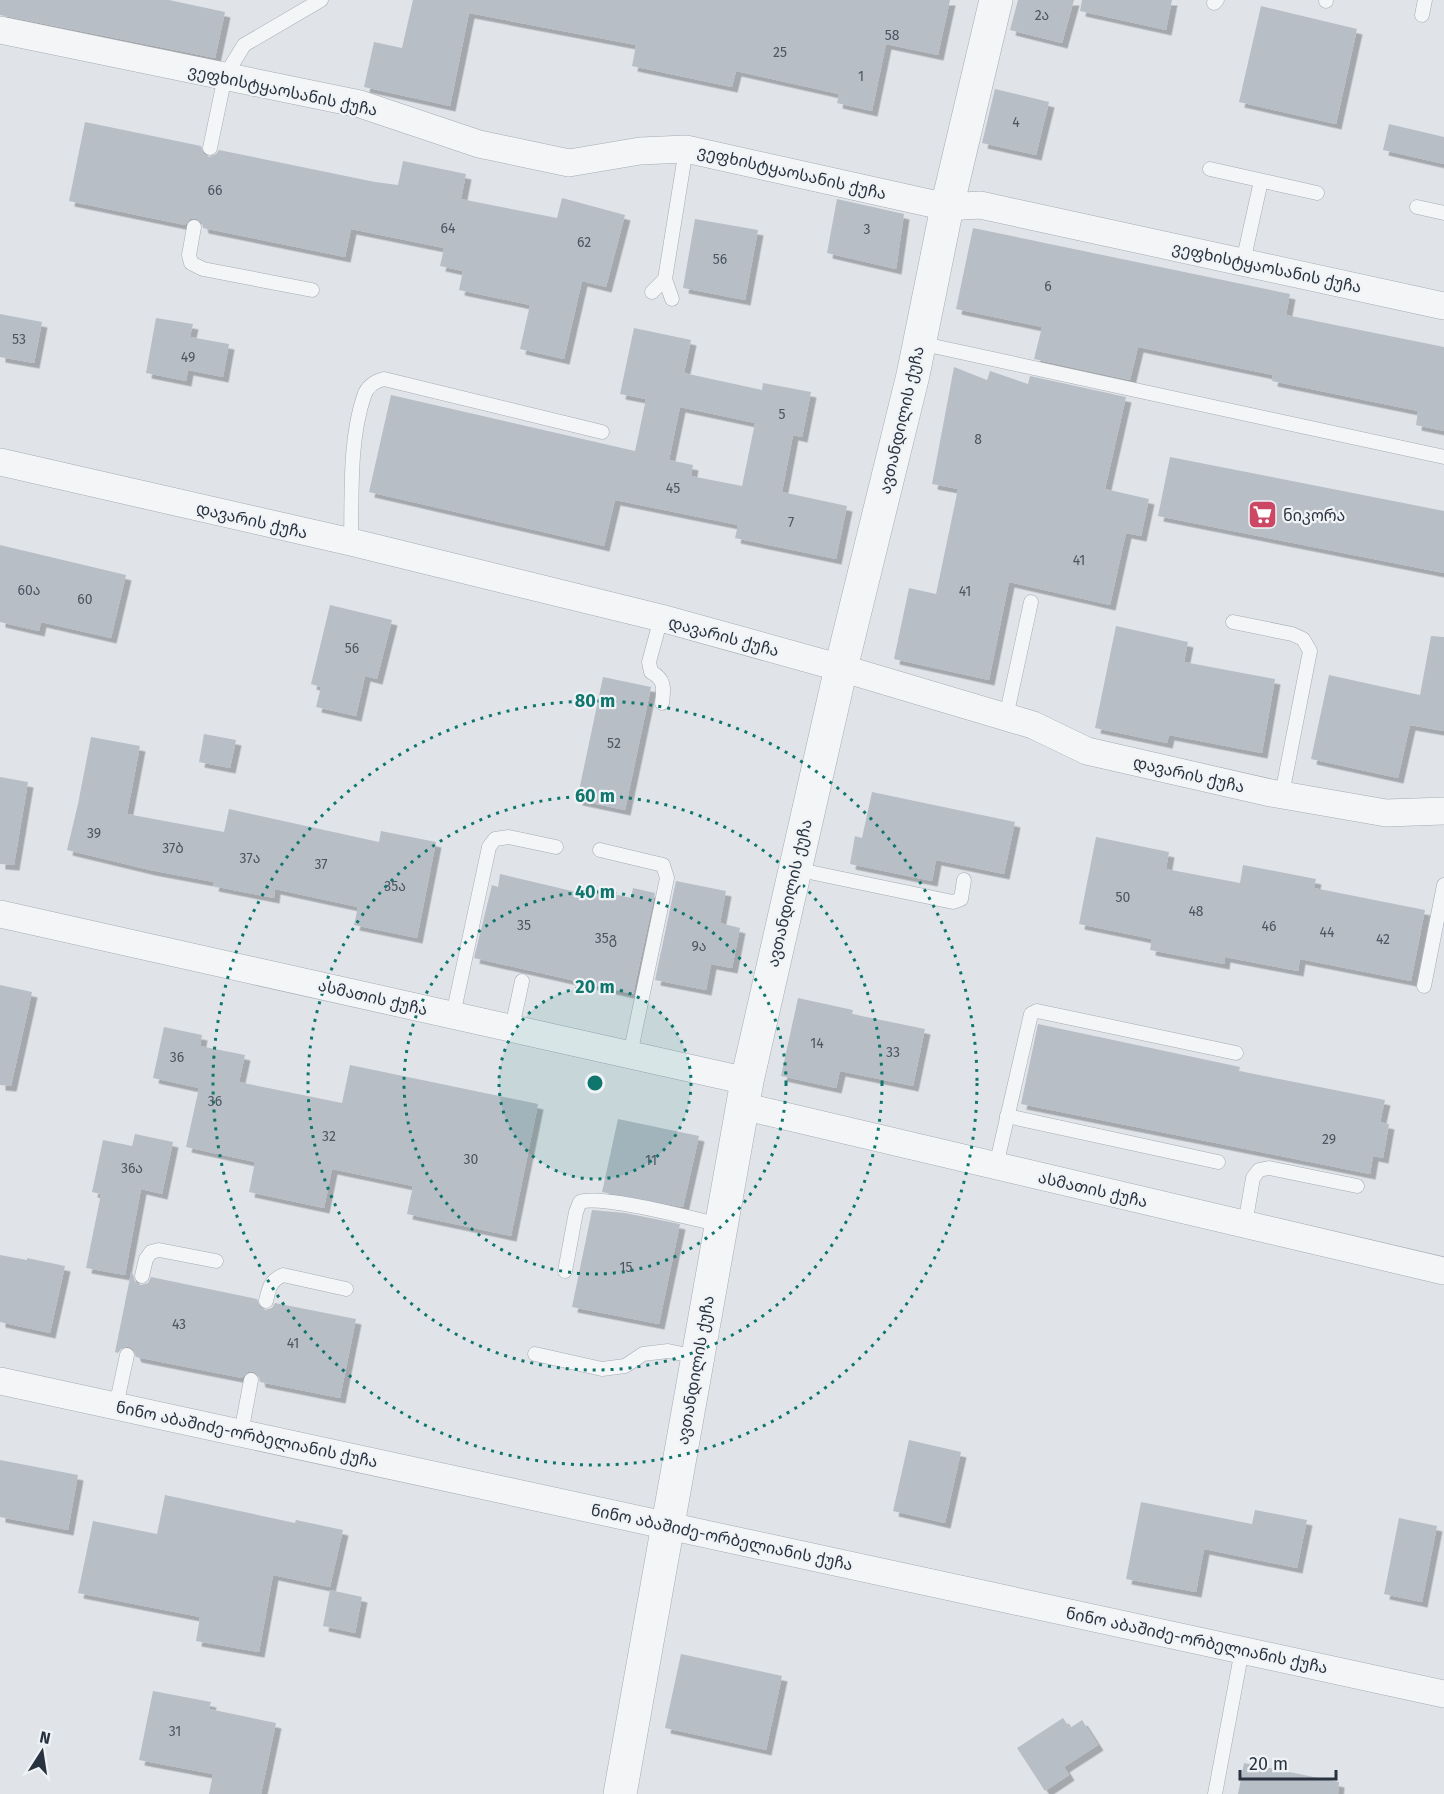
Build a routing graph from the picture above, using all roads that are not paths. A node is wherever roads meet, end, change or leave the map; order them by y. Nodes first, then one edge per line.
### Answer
1 (321, 0) edge
2 (996, 0) edge
3 (1425, 0) edge
4 (1422, 15) dead end
5 (0, 30) edge
6 (225, 76) junction
7 (210, 148) dead end
8 (686, 149) junction
9 (1210, 169) dead end
10 (1261, 181) junction
11 (1317, 193) dead end
12 (947, 207) junction
13 (1417, 207) dead end
14 (1444, 213) edge
15 (194, 226) dead end
16 (1243, 262) junction
17 (665, 279) junction
18 (312, 290) dead end
19 (652, 292) dead end
20 (672, 299) dead end
21 (1444, 306) edge
22 (919, 343) junction
23 (602, 432) dead end
24 (1444, 457) edge
25 (0, 462) edge
26 (351, 542) junction
27 (1031, 602) dead end
28 (661, 618) junction
29 (1233, 622) dead end
30 (841, 668) junction
31 (662, 703) dead end
32 (1006, 717) junction
33 (1282, 794) junction
34 (1444, 811) edge
35 (556, 847) dead end
36 (600, 850) dead end
37 (795, 869) junction
38 (964, 880) dead end
39 (1444, 885) edge
40 (0, 914) edge
41 (522, 981) dead end
42 (1424, 986) dead end
43 (453, 1015) junction
44 (512, 1028) junction
45 (1236, 1053) dead end
46 (630, 1055) junction
47 (744, 1094) junction
48 (1007, 1116) junction
49 (1218, 1162) dead end
50 (996, 1166) junction
51 (1357, 1186) dead end
52 (1245, 1224) junction
53 (721, 1225) junction
54 (216, 1261) dead end
55 (565, 1271) dead end
56 (1444, 1271) edge
57 (142, 1276) dead end
58 (346, 1289) dead end
59 (266, 1301) dead end
60 (535, 1354) dead end
61 (127, 1355) dead end
62 (697, 1357) junction
63 (251, 1380) dead end
64 (0, 1381) edge
65 (116, 1406) junction
66 (241, 1433) junction
67 (667, 1524) junction
68 (1242, 1650) junction
69 (1444, 1694) edge
70 (620, 1794) edge
71 (1215, 1794) edge

1 - 6 lane
2 - 12 street, ავთანდილის ქუჩა
3 - 4 lane
5 - 6 street, ვეფხისტყაოსანის ქუჩა
6 - 7 lane
6 - 8 street, ვეფხისტყაოსანის ქუჩა
8 - 12 street, ვეფხისტყაოსანის ქუჩა
8 - 17 lane
9 - 10 lane
10 - 11 lane
10 - 16 lane
12 - 16 street, ვეფხისტყაოსანის ქუჩა
12 - 22 street, ავთანდილის ქუჩა
13 - 14 lane
15 - 18 lane
16 - 21 street, ვეფხისტყაოსანის ქუჩა
17 - 19 lane
17 - 20 lane
22 - 24 lane
22 - 30 street, ავთანდილის ქუჩა
23 - 26 lane
25 - 26 street, დავარის ქუჩა
26 - 28 street, დავარის ქუჩა
27 - 32 lane
28 - 30 street, დავარის ქუჩა
28 - 31 lane
29 - 33 lane
30 - 32 street, დავარის ქუჩა
30 - 37 street, ავთანდილის ქუჩა
32 - 33 street, დავარის ქუჩა
33 - 34 street, დავარის ქუჩა
35 - 43 lane
36 - 46 lane
37 - 38 lane
37 - 47 street, ავთანდილის ქუჩა
39 - 42 lane
40 - 43 street, ასმათის ქუჩა
41 - 44 lane
43 - 44 street, ასმათის ქუჩა
44 - 46 street, ასმათის ქუჩა
45 - 48 lane
46 - 47 street, ასმათის ქუჩა
47 - 50 street, ასმათის ქუჩა
47 - 53 street, ავთანდილის ქუჩა
48 - 49 lane
48 - 50 lane
50 - 52 street, ასმათის ქუჩა
51 - 52 lane
52 - 56 street, ასმათის ქუჩა
53 - 55 lane
53 - 62 street, ავთანდილის ქუჩა
54 - 57 lane
58 - 59 lane
60 - 62 lane
61 - 65 lane
62 - 67 street, ავთანდილის ქუჩა
63 - 66 lane
64 - 65 street, ნინო აბაშიძე-ორბელიანის ქუჩა
65 - 66 street, ნინო აბაშიძე-ორბელიანის ქუჩა
66 - 67 street, ნინო აბაშიძე-ორბელიანის ქუჩა
67 - 68 street, ნინო აბაშიძე-ორბელიანის ქუჩა
67 - 70 street, ავთანდილის ქუჩა
68 - 69 street, ნინო აბაშიძე-ორბელიანის ქუჩა
68 - 71 lane

